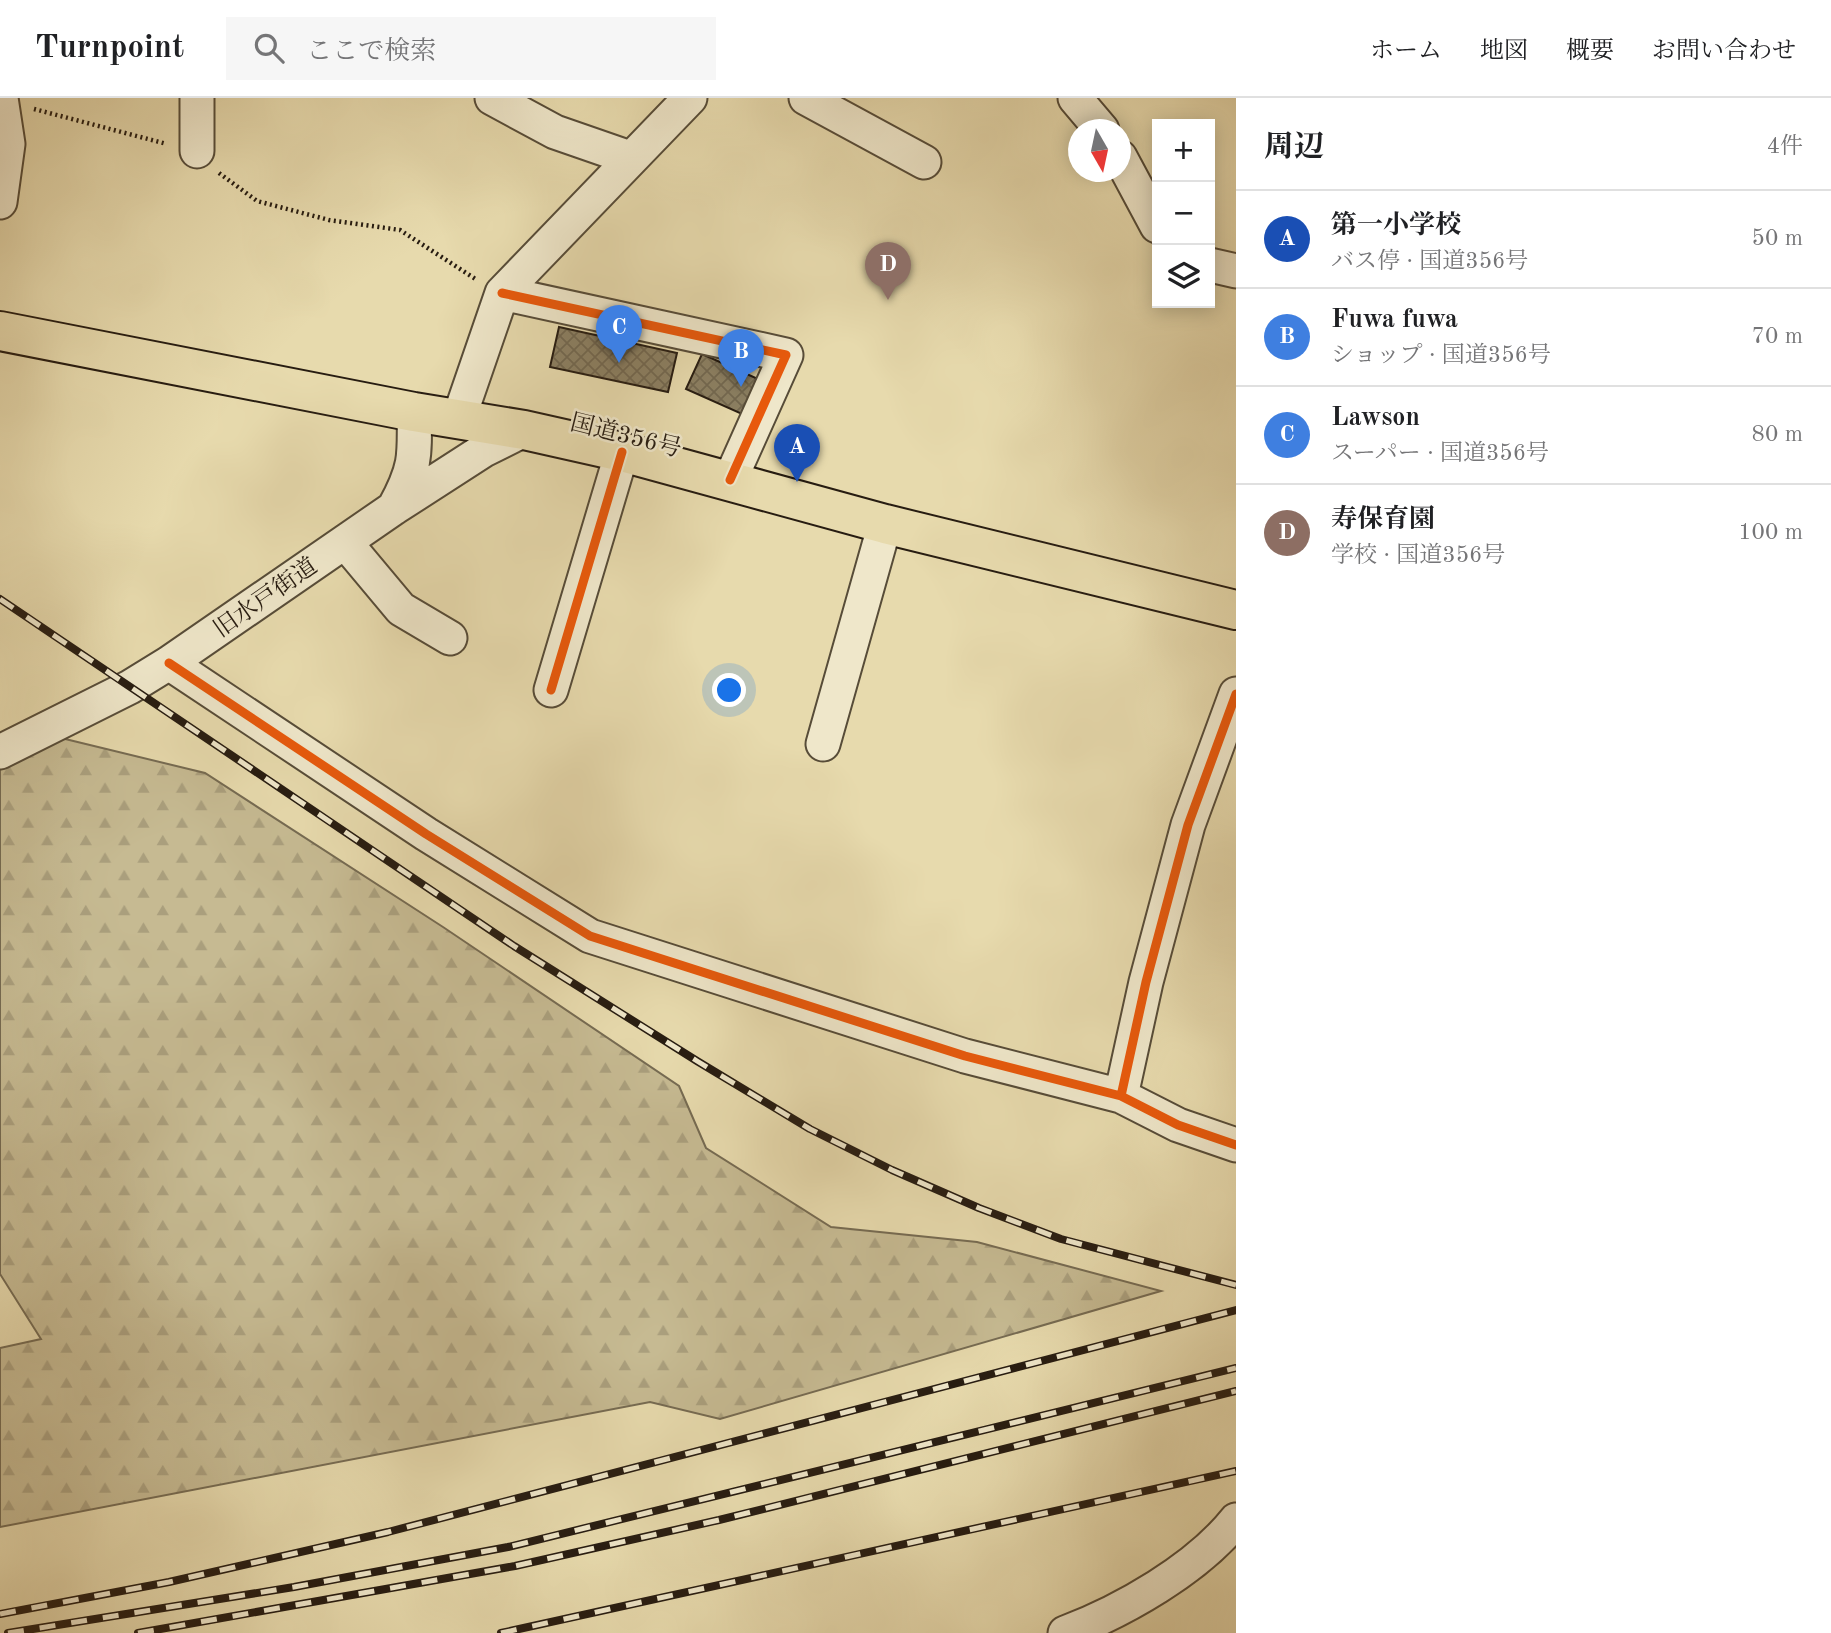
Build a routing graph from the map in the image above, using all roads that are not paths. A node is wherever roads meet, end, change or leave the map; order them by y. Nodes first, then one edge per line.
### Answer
1 (197, 98) edge
2 (492, 98) edge
3 (690, 98) edge
4 (806, 98) edge
5 (1075, 98) edge
6 (1, 100) edge
7 (1093, 119) edge
8 (197, 151) road end
9 (630, 158) junction
10 (924, 162) dead end
11 (1131, 176) edge
12 (1, 193) edge
13 (1152, 216) edge
14 (1215, 266) edge
15 (1236, 271) edge
16 (502, 293) junction
17 (0, 331) edge
18 (414, 412) junction
19 (459, 418) junction
20 (524, 430) junction
21 (622, 452) junction
22 (730, 480) junction
23 (394, 508) junction
24 (885, 524) junction
25 (345, 542) junction
26 (1236, 610) edge
27 (450, 638) dead end
28 (169, 663) junction
29 (551, 690) dead end
30 (1236, 694) edge
31 (823, 744) dead end
32 (0, 752) edge
33 (1121, 1096) junction
34 (1236, 1145) edge
35 (1236, 1520) edge
36 (1087, 1629) edge

1 - 8 street
2 - 9 street
3 - 9 street
4 - 10 street
5 - 7 street
6 - 12 street
9 - 16 street
11 - 13 street
14 - 15 street
16 - 19 street
16 - 22 street
17 - 18 highway, 国道356号
18 - 19 highway, 国道356号
18 - 23 street
19 - 20 highway, 国道356号
20 - 21 highway, 国道356号
20 - 23 street, 旧水戸街道
21 - 22 highway, 国道356号
21 - 29 street
22 - 24 highway, 国道356号
23 - 25 street, 旧水戸街道
24 - 26 highway, 国道356号
24 - 31 street
25 - 27 street
25 - 28 street, 旧水戸街道
28 - 32 street, 旧水戸街道
28 - 33 street
30 - 33 street
33 - 34 street
35 - 36 street

